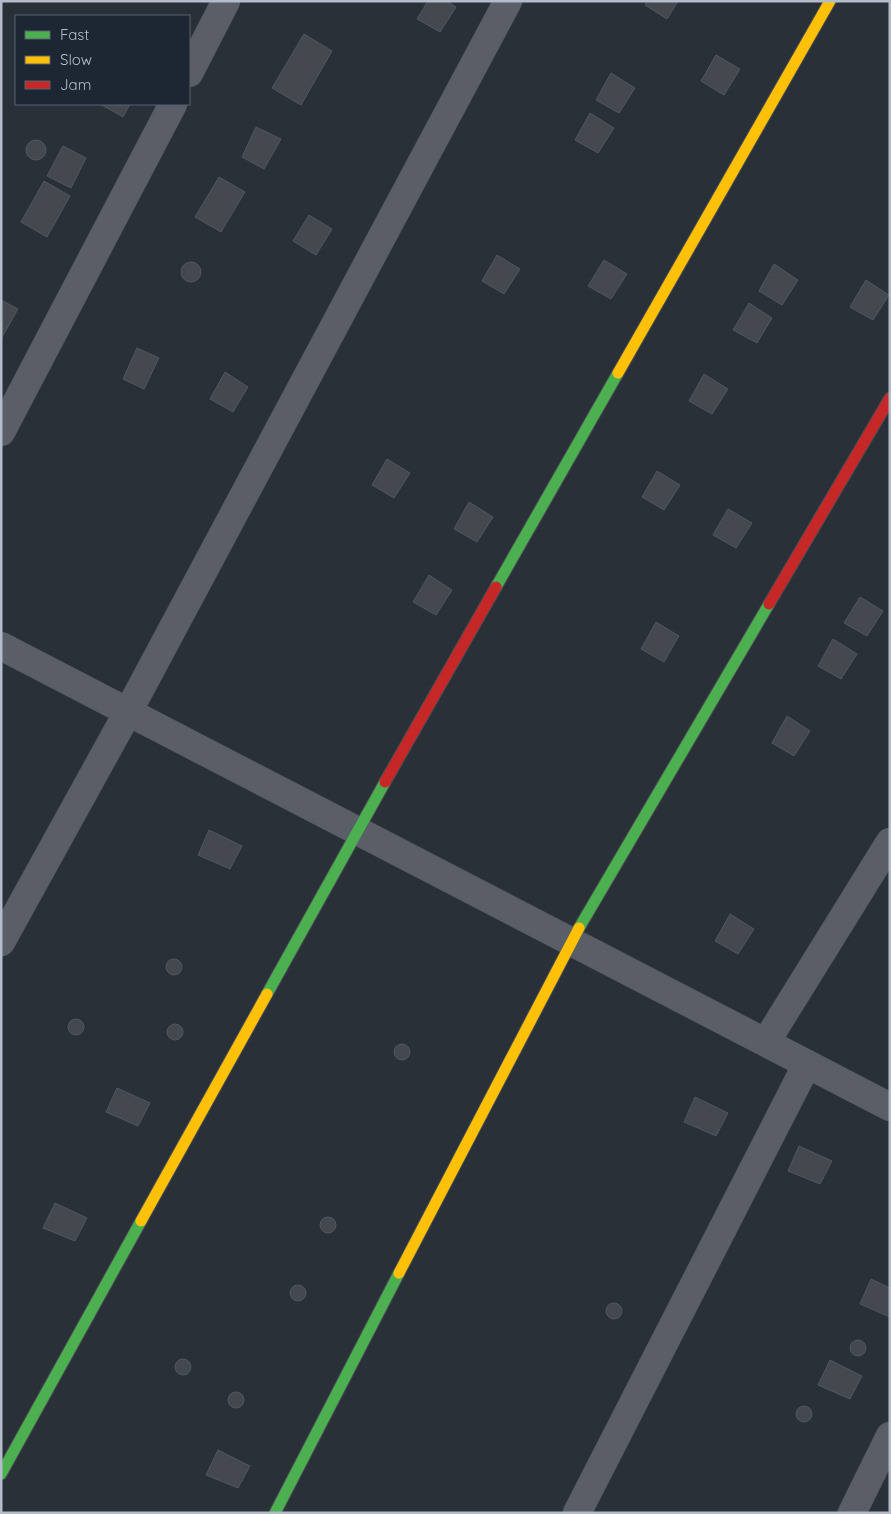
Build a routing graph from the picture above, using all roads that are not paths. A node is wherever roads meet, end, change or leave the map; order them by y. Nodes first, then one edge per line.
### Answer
1 (226, 1) edge
2 (508, 1) edge
3 (830, 1) edge
4 (190, 71) edge
5 (172, 105) edge
6 (890, 398) edge
7 (1, 432) edge
8 (1, 646) edge
9 (128, 712) junction
10 (357, 831) junction
11 (890, 842) edge
12 (1, 942) edge
13 (571, 942) junction
14 (766, 1042) junction
15 (807, 1064) junction
16 (890, 1108) edge
17 (890, 1436) edge
18 (1, 1474) edge
19 (275, 1513) edge
20 (577, 1513) edge
21 (852, 1513) edge

1 - 4 street
2 - 9 street
3 - 10 street
5 - 7 street
6 - 13 street
8 - 9 street
9 - 10 street
9 - 12 street
10 - 13 street
10 - 18 street
11 - 14 street
13 - 14 street
13 - 19 street
14 - 15 street
15 - 16 street
15 - 20 street
17 - 21 street

